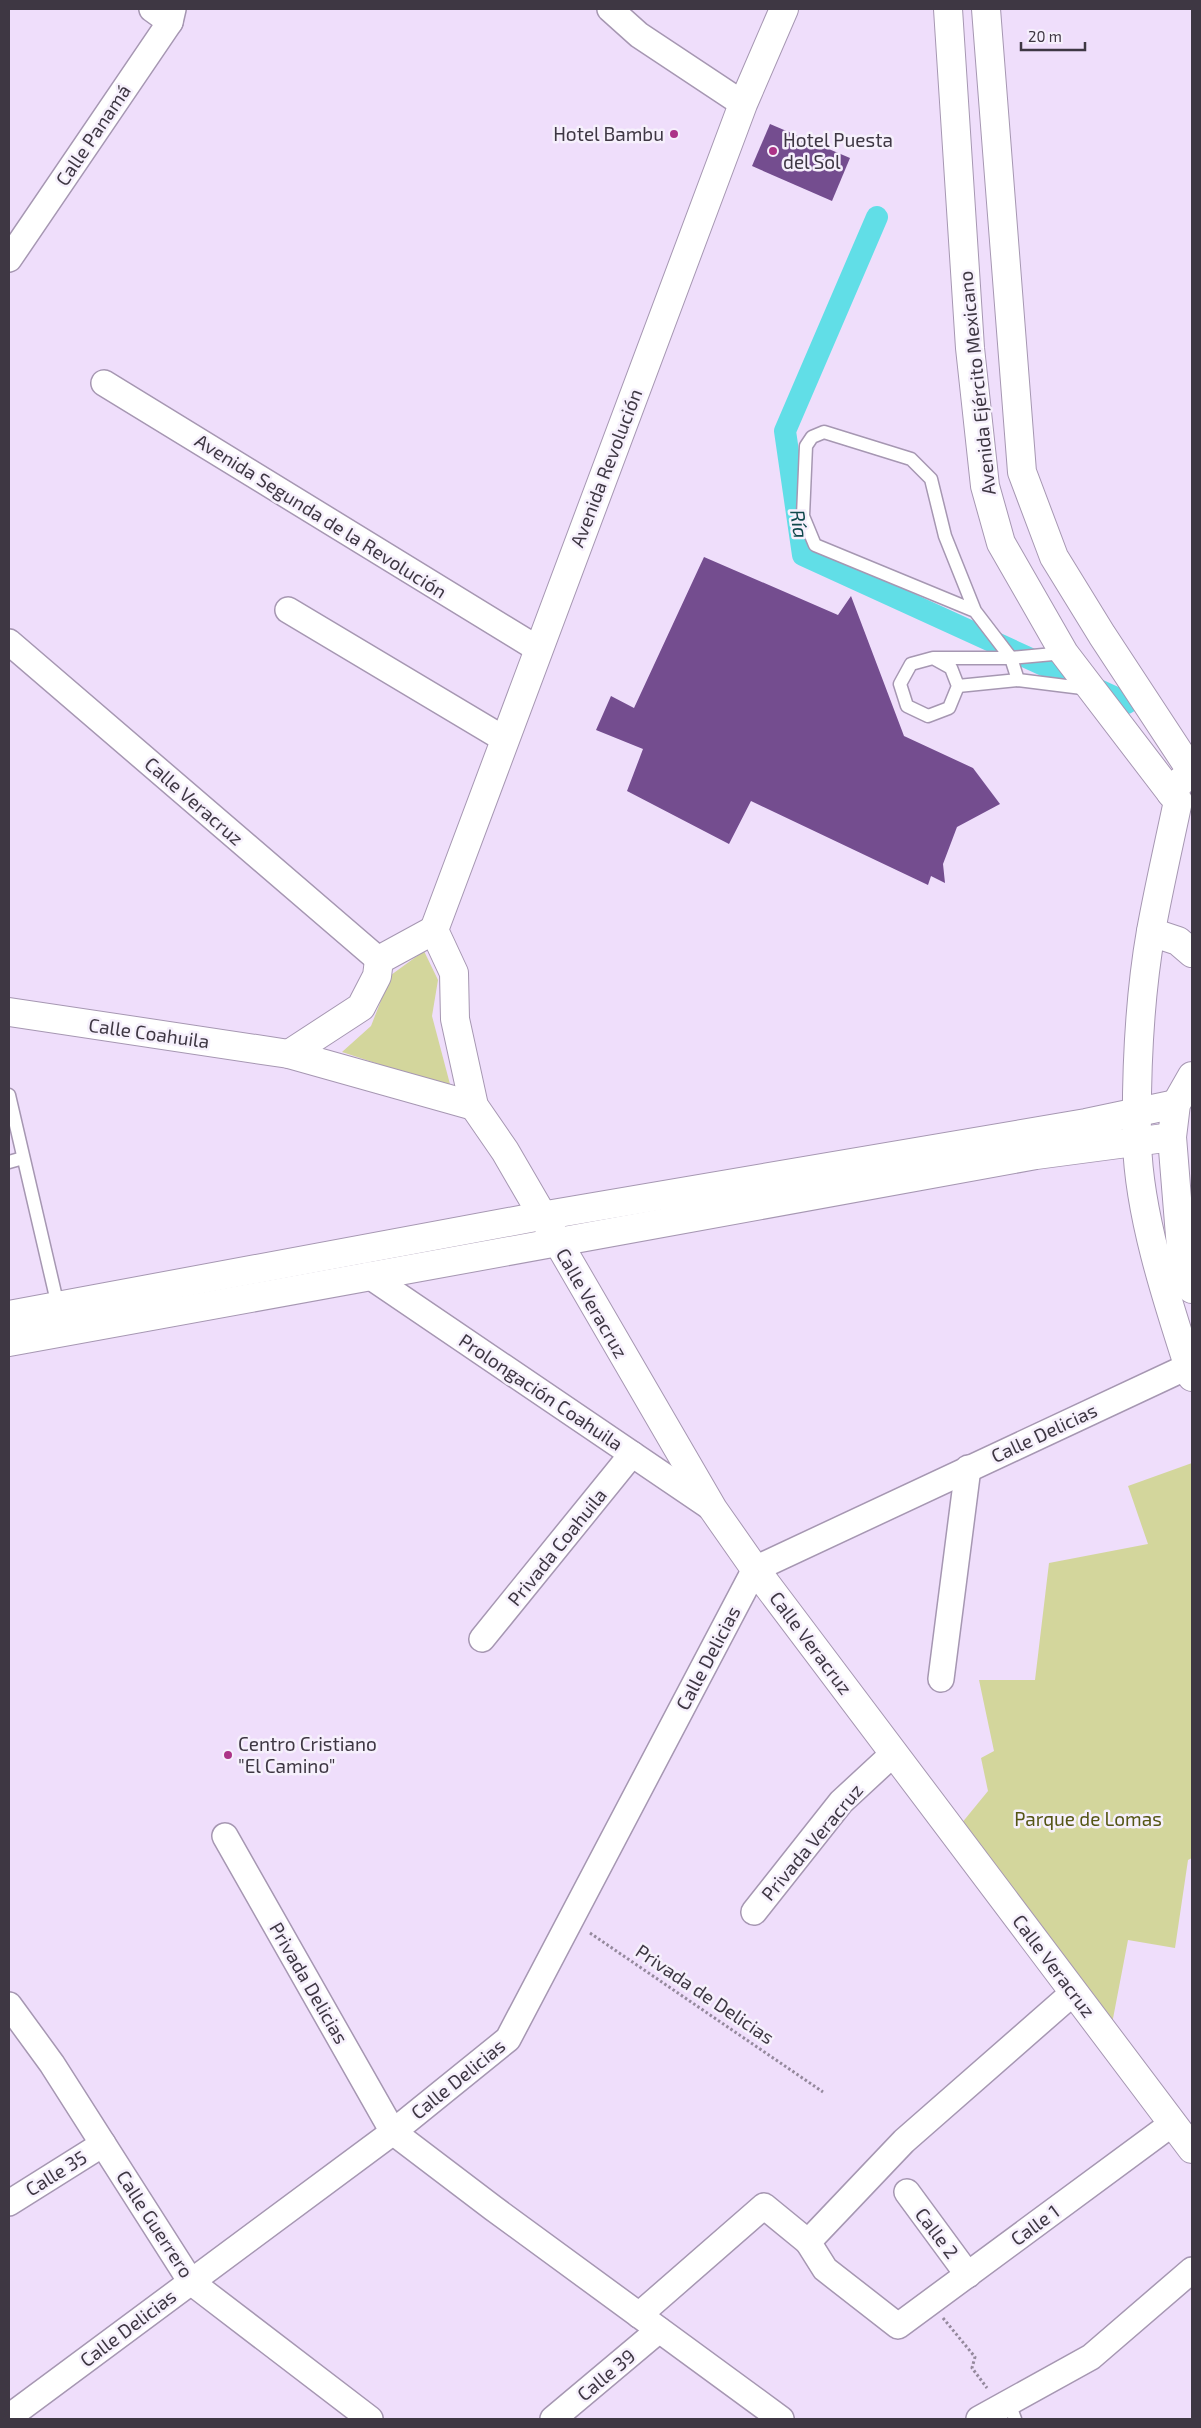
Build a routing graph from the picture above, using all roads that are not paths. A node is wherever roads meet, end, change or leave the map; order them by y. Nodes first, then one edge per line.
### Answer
1 (610, 9) edge
2 (784, 9) edge
3 (948, 9) edge
4 (986, 9) edge
5 (165, 13) edge
6 (743, 104) junction
7 (9, 259) edge
8 (104, 383) dead end
9 (288, 610) dead end
10 (975, 612) junction
11 (9, 642) edge
12 (538, 649) junction
13 (1064, 653) junction
14 (933, 658) junction
15 (1011, 658) junction
16 (1018, 680) junction
17 (958, 686) junction
18 (1091, 689) junction
19 (504, 738) junction
20 (1186, 783) edge
21 (434, 930) junction
22 (1151, 932) junction
23 (1192, 953) edge
24 (379, 960) junction
25 (9, 1012) edge
26 (289, 1054) junction
27 (1192, 1076) edge
28 (9, 1095) edge
29 (1184, 1102) edge
30 (474, 1106) junction
31 (1138, 1113) junction
32 (1172, 1137) junction
33 (1137, 1143) junction
34 (23, 1158) junction
35 (9, 1162) edge
36 (542, 1216) junction
37 (556, 1241) junction
38 (368, 1275) junction
39 (1192, 1289) edge
40 (58, 1306) junction
41 (9, 1315) edge
42 (9, 1342) edge
43 (1191, 1370) edge
44 (632, 1454) junction
45 (968, 1468) junction
46 (713, 1509) junction
47 (755, 1569) junction
48 (482, 1639) dead end
49 (941, 1679) dead end
50 (894, 1753) junction
51 (224, 1836) dead end
52 (754, 1912) dead end
53 (1074, 1992) junction
54 (9, 2005) edge
55 (1173, 2123) junction
56 (393, 2132) junction
57 (103, 2144) junction
58 (1192, 2149) edge
59 (907, 2192) dead end
60 (9, 2203) edge
61 (808, 2242) junction
62 (1192, 2270) edge
63 (968, 2275) junction
64 (191, 2282) junction
65 (639, 2315) junction
66 (659, 2330) junction
67 (1008, 2410) edge
68 (9, 2417) edge
69 (370, 2419) edge
70 (553, 2419) edge
71 (781, 2419) edge
72 (979, 2419) edge

1 - 6 street
2 - 6 main road, Avenida Revolución
3 - 13 main road, Avenida Ejército Mexicano
4 - 20 main road, Avenida Ejército Mexicano
5 - 7 street, Calle Panamá
6 - 12 main road, Avenida Revolución
8 - 12 street, Avenida Segunda de la Revolución
9 - 19 street
10 - 10 lane
10 - 15 lane
11 - 24 street, Calle Veracruz
12 - 19 main road, Avenida Revolución
13 - 15 lane
13 - 18 main road, Avenida Ejército Mexicano
14 - 15 lane
14 - 17 lane
14 - 17 lane
15 - 16 lane
16 - 17 lane
16 - 18 lane
18 - 20 main road, Avenida Ejército Mexicano
19 - 21 main road, Avenida Revolución
20 - 22 main road
21 - 24 main road
21 - 30 main road
22 - 23 main road
22 - 31 main road
24 - 26 main road
25 - 26 main road, Calle Coahuila
26 - 30 main road, Calle Coahuila
27 - 29 main road
28 - 34 lane
29 - 31 main road
29 - 32 main road
30 - 36 main road, Calle Veracruz
31 - 33 main road
31 - 36 main road
32 - 33 main road
32 - 39 main road
33 - 37 main road
33 - 43 main road
34 - 35 lane
34 - 40 lane
36 - 37 main road, Calle Veracruz
36 - 40 main road
37 - 38 main road
37 - 46 main road, Calle Veracruz
38 - 42 main road
38 - 44 street, Prolongación Coahuila
40 - 41 main road
43 - 45 street, Calle Delicias
44 - 46 street, Prolongación Coahuila
44 - 48 street, Privada Coahuila
45 - 47 street, Calle Delicias
45 - 49 street
46 - 47 main road, Calle Veracruz
47 - 50 main road, Calle Veracruz
47 - 56 street, Calle Delicias
50 - 52 street, Privada Veracruz
50 - 53 main road, Calle Veracruz
51 - 56 street, Privada Delicias
53 - 55 main road, Calle Veracruz
53 - 61 street
54 - 57 street, Calle Guerrero
55 - 58 main road, Calle Veracruz
55 - 63 street, Calle 1
56 - 64 street, Calle Delicias
56 - 65 street, Calle Delicias
57 - 60 street, Calle 35
57 - 64 street, Calle Guerrero
59 - 63 street, Calle 2
61 - 63 street, Calle 1
61 - 65 street
62 - 67 street
64 - 68 street, Calle Delicias
64 - 69 street, Calle Guerrero
65 - 66 street, Calle Delicias
66 - 70 street, Calle 39
66 - 71 street, Calle Delicias
67 - 72 street

